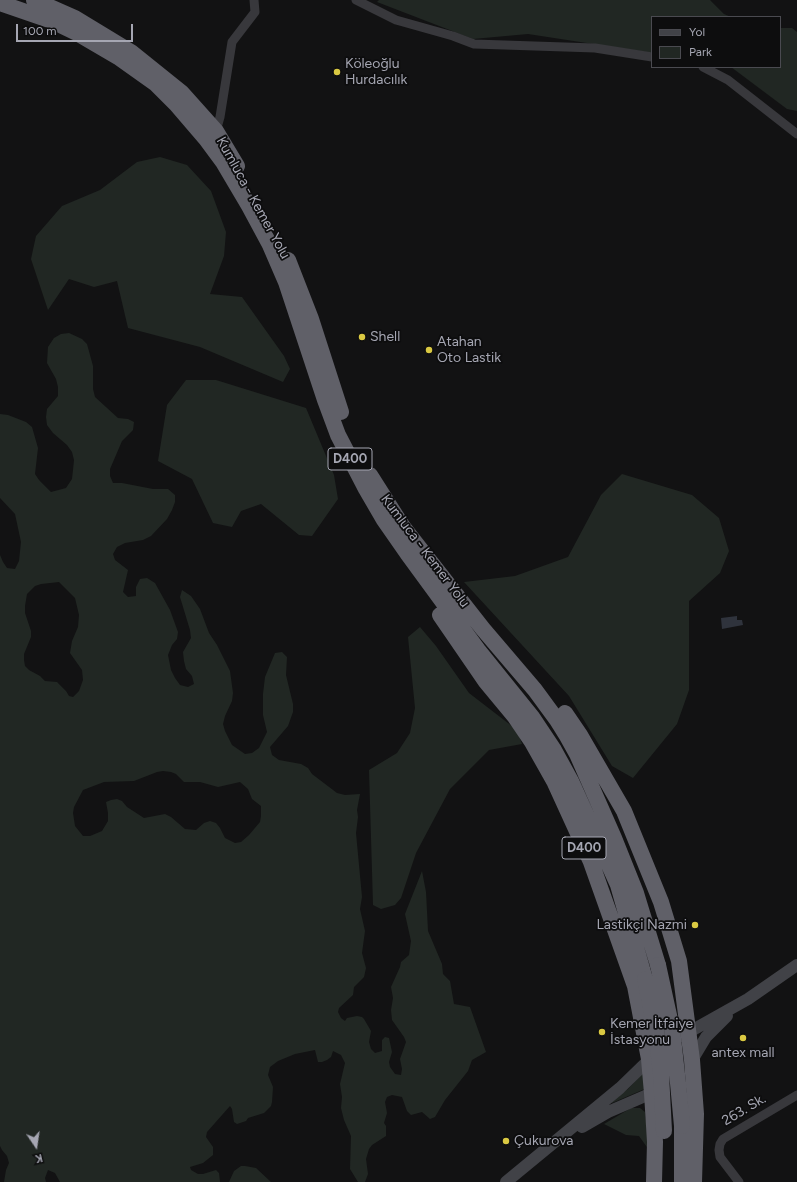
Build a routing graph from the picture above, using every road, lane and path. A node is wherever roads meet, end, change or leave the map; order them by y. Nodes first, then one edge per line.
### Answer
1 (34, 0) edge
2 (254, 0) edge
3 (356, 0) edge
4 (0, 3) edge
5 (651, 56) edge
6 (705, 68) edge
7 (216, 131) junction
8 (797, 134) edge
9 (408, 553) junction
10 (448, 585) junction
11 (797, 965) edge
12 (748, 998) junction
13 (689, 1032) junction
14 (649, 1059) junction
15 (692, 1060) junction
16 (652, 1093) junction
17 (797, 1095) edge
18 (547, 1148) junction
19 (737, 1180) edge
20 (506, 1182) edge
21 (654, 1182) edge
22 (665, 1182) edge
23 (682, 1182) edge
24 (694, 1182) edge

1 - 7 highway, Kumluca - Kemer Yolu / D400
2 - 7 street
3 - 5 street
4 - 9 highway, Kumluca - Kemer Yolu / D400
6 - 8 street
7 - 10 highway, Kumluca - Kemer Yolu / D400
9 - 14 highway, Kumluca - Kemer Yolu / D400
9 - 22 highway, Kumluca - Kemer Yolu / D400, bridge
10 - 13 highway
10 - 23 highway, Kumluca - Kemer Yolu / D400, bridge
11 - 12 main road
12 - 13 main road
12 - 15 main road
13 - 14 main road
13 - 15 highway
14 - 16 highway, Kumluca - Kemer Yolu / D400
14 - 18 main road
15 - 16 main road
15 - 24 highway
16 - 18 main road
16 - 21 highway, Kumluca - Kemer Yolu / D400
17 - 19 street, 263. Sk.
18 - 20 main road

